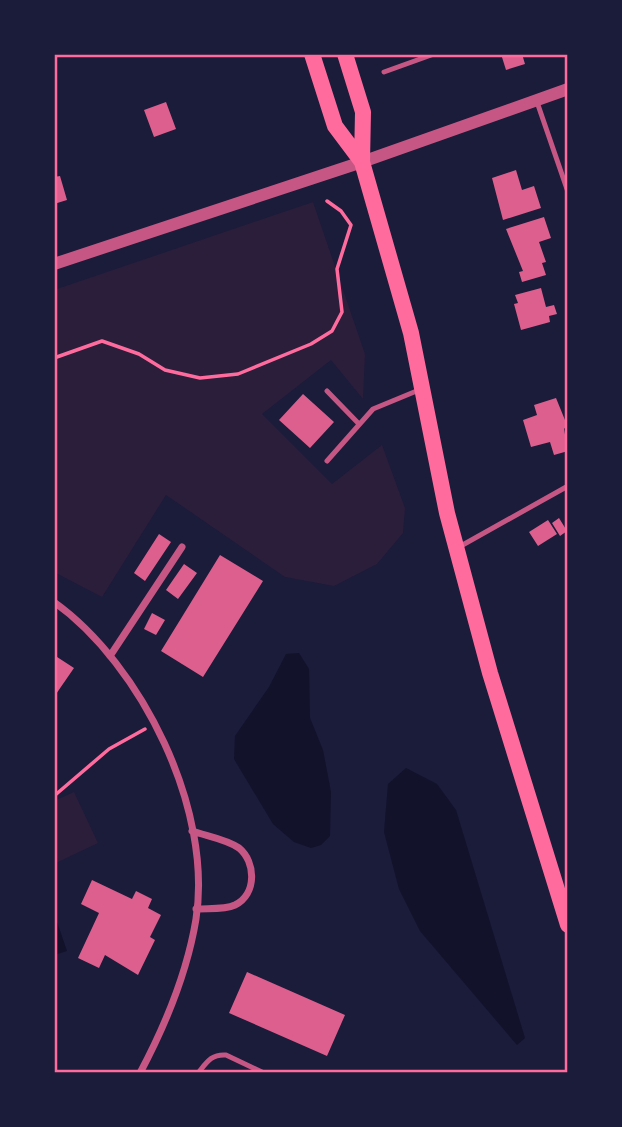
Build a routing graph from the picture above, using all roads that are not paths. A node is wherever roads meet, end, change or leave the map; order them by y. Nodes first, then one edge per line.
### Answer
1 (313, 54) edge
2 (345, 54) edge
3 (434, 54) edge
4 (425, 56) edge
5 (384, 72) dead end
6 (568, 89) edge
7 (537, 101) junction
8 (362, 163) junction
9 (568, 191) edge
10 (54, 264) edge
11 (421, 389) junction
12 (327, 391) dead end
13 (359, 424) junction
14 (327, 461) dead end
15 (568, 486) edge
16 (182, 547) dead end
17 (456, 549) junction
18 (54, 602) edge
19 (110, 656) junction
20 (191, 831) junction
21 (196, 909) junction
22 (568, 925) edge
23 (140, 1073) edge
24 (198, 1073) edge
25 (264, 1073) edge

1 - 8 main road
2 - 8 main road
3 - 4 lane
4 - 5 lane
6 - 7 street
7 - 8 street
7 - 9 lane
8 - 10 street
8 - 11 main road
11 - 13 lane
11 - 17 main road
12 - 13 lane
13 - 14 lane
15 - 17 lane
16 - 19 street
17 - 22 main road
18 - 19 street
19 - 20 street
20 - 21 street
20 - 21 street
21 - 23 street
24 - 25 lane

